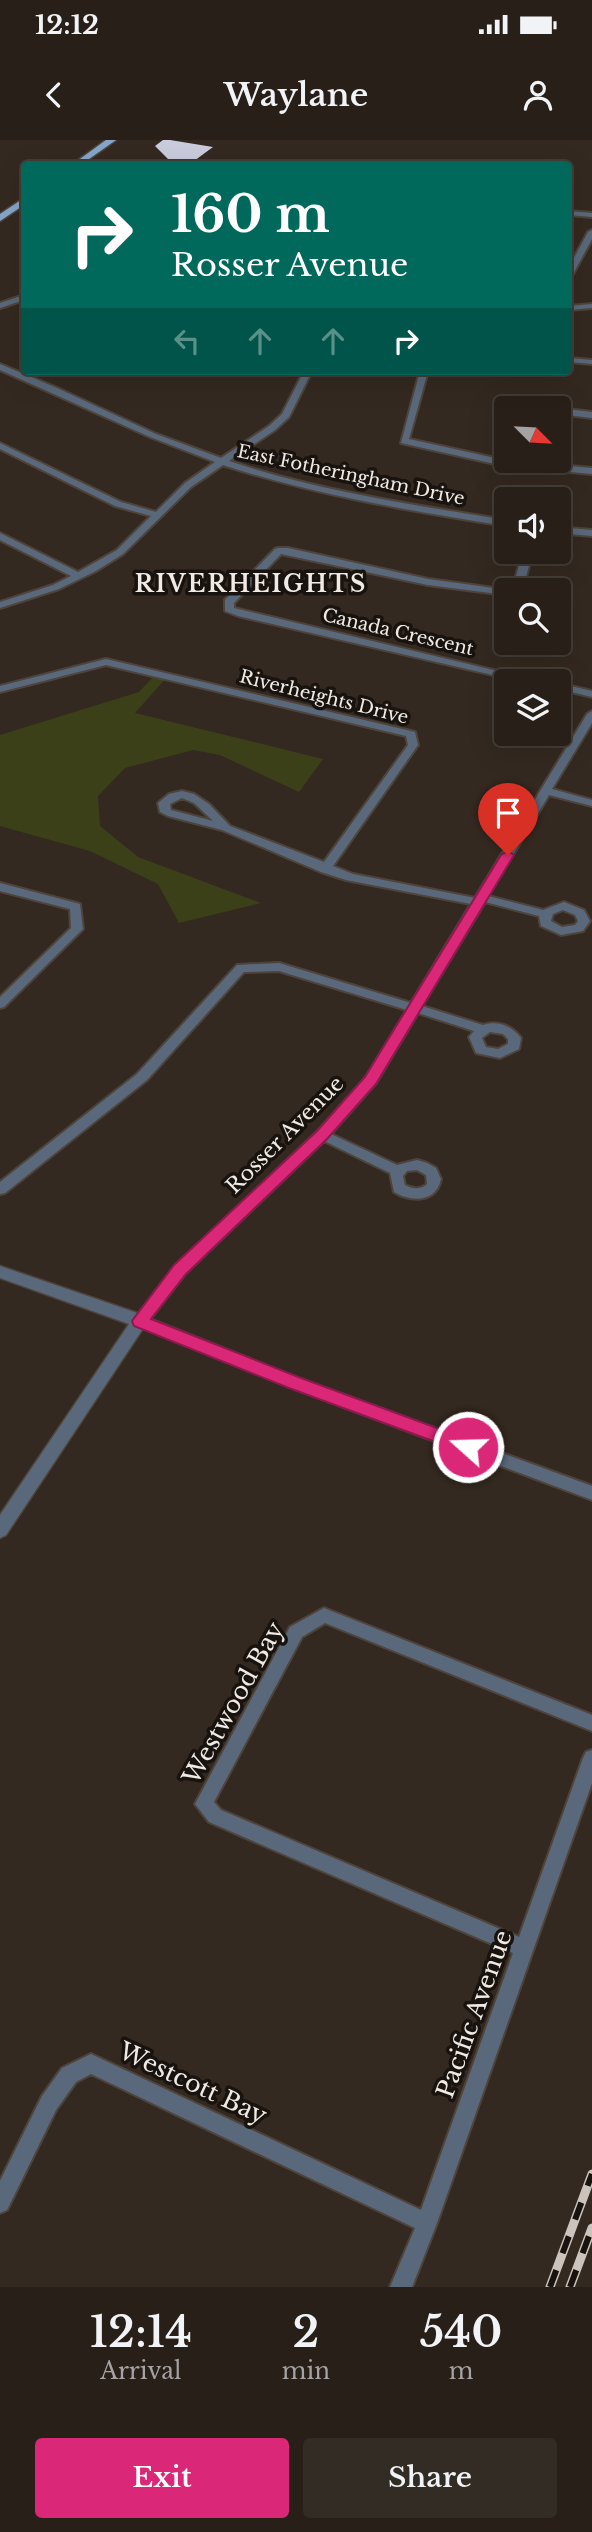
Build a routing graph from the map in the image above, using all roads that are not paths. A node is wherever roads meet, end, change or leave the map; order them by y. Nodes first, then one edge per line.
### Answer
1 (112, 140) edge
2 (81, 161) edge
3 (21, 203) edge
4 (572, 213) edge
5 (592, 215) edge
6 (0, 218) edge
7 (592, 232) edge
8 (572, 269) edge
9 (21, 298) edge
10 (0, 306) edge
11 (592, 306) edge
12 (572, 308) edge
13 (572, 360) edge
14 (592, 362) edge
15 (0, 366) edge
16 (306, 375) edge
17 (423, 375) edge
18 (571, 413) edge
19 (592, 415) edge
20 (0, 446) edge
21 (219, 461) junction
22 (592, 471) edge
23 (159, 515) junction
24 (494, 521) edge
25 (571, 531) edge
26 (592, 533) edge
27 (0, 536) edge
28 (78, 576) junction
29 (494, 590) edge
30 (0, 605) edge
31 (494, 672) edge
32 (0, 689) edge
33 (571, 689) edge
34 (592, 694) edge
35 (592, 714) edge
36 (545, 791) junction
37 (592, 803) edge
38 (226, 828) junction
39 (325, 869) junction
40 (0, 887) edge
41 (481, 900) junction
42 (545, 914) dead end
43 (0, 1003) edge
44 (415, 1008) junction
45 (482, 1029) dead end
46 (322, 1135) junction
47 (398, 1171) dead end
48 (0, 1189) edge
49 (0, 1272) edge
50 (140, 1321) junction
51 (592, 1493) edge
52 (0, 1528) edge
53 (592, 1724) edge
54 (592, 1758) edge
55 (526, 1949) junction
56 (0, 2203) edge
57 (427, 2223) junction
58 (401, 2287) edge

1 - 2 main road
3 - 6 main road
4 - 5 street
7 - 8 street
9 - 10 street
11 - 12 street
13 - 14 street
15 - 21 street, East Fotheringham Drive
16 - 21 street
17 - 22 street
18 - 19 street
20 - 23 street
21 - 23 street
21 - 24 street, East Fotheringham Drive
23 - 28 street
25 - 26 street
27 - 28 street
28 - 30 street
29 - 31 street, Canada Crescent
32 - 39 street, Riverheights Drive
33 - 34 street
35 - 36 street, Rosser Avenue
36 - 37 street
36 - 41 street, Rosser Avenue
38 - 38 street
38 - 39 street
39 - 41 street
40 - 43 street
41 - 42 street
41 - 44 street, Rosser Avenue
44 - 45 street
44 - 46 street, Rosser Avenue
44 - 48 street
46 - 47 street
46 - 50 street, Rosser Avenue
49 - 50 street
50 - 51 street
50 - 52 street, Rosser Avenue
53 - 55 street, Westwood Bay
54 - 55 street, Pacific Avenue
55 - 57 street, Pacific Avenue
56 - 57 street, Westcott Bay
57 - 58 street, Pacific Avenue

